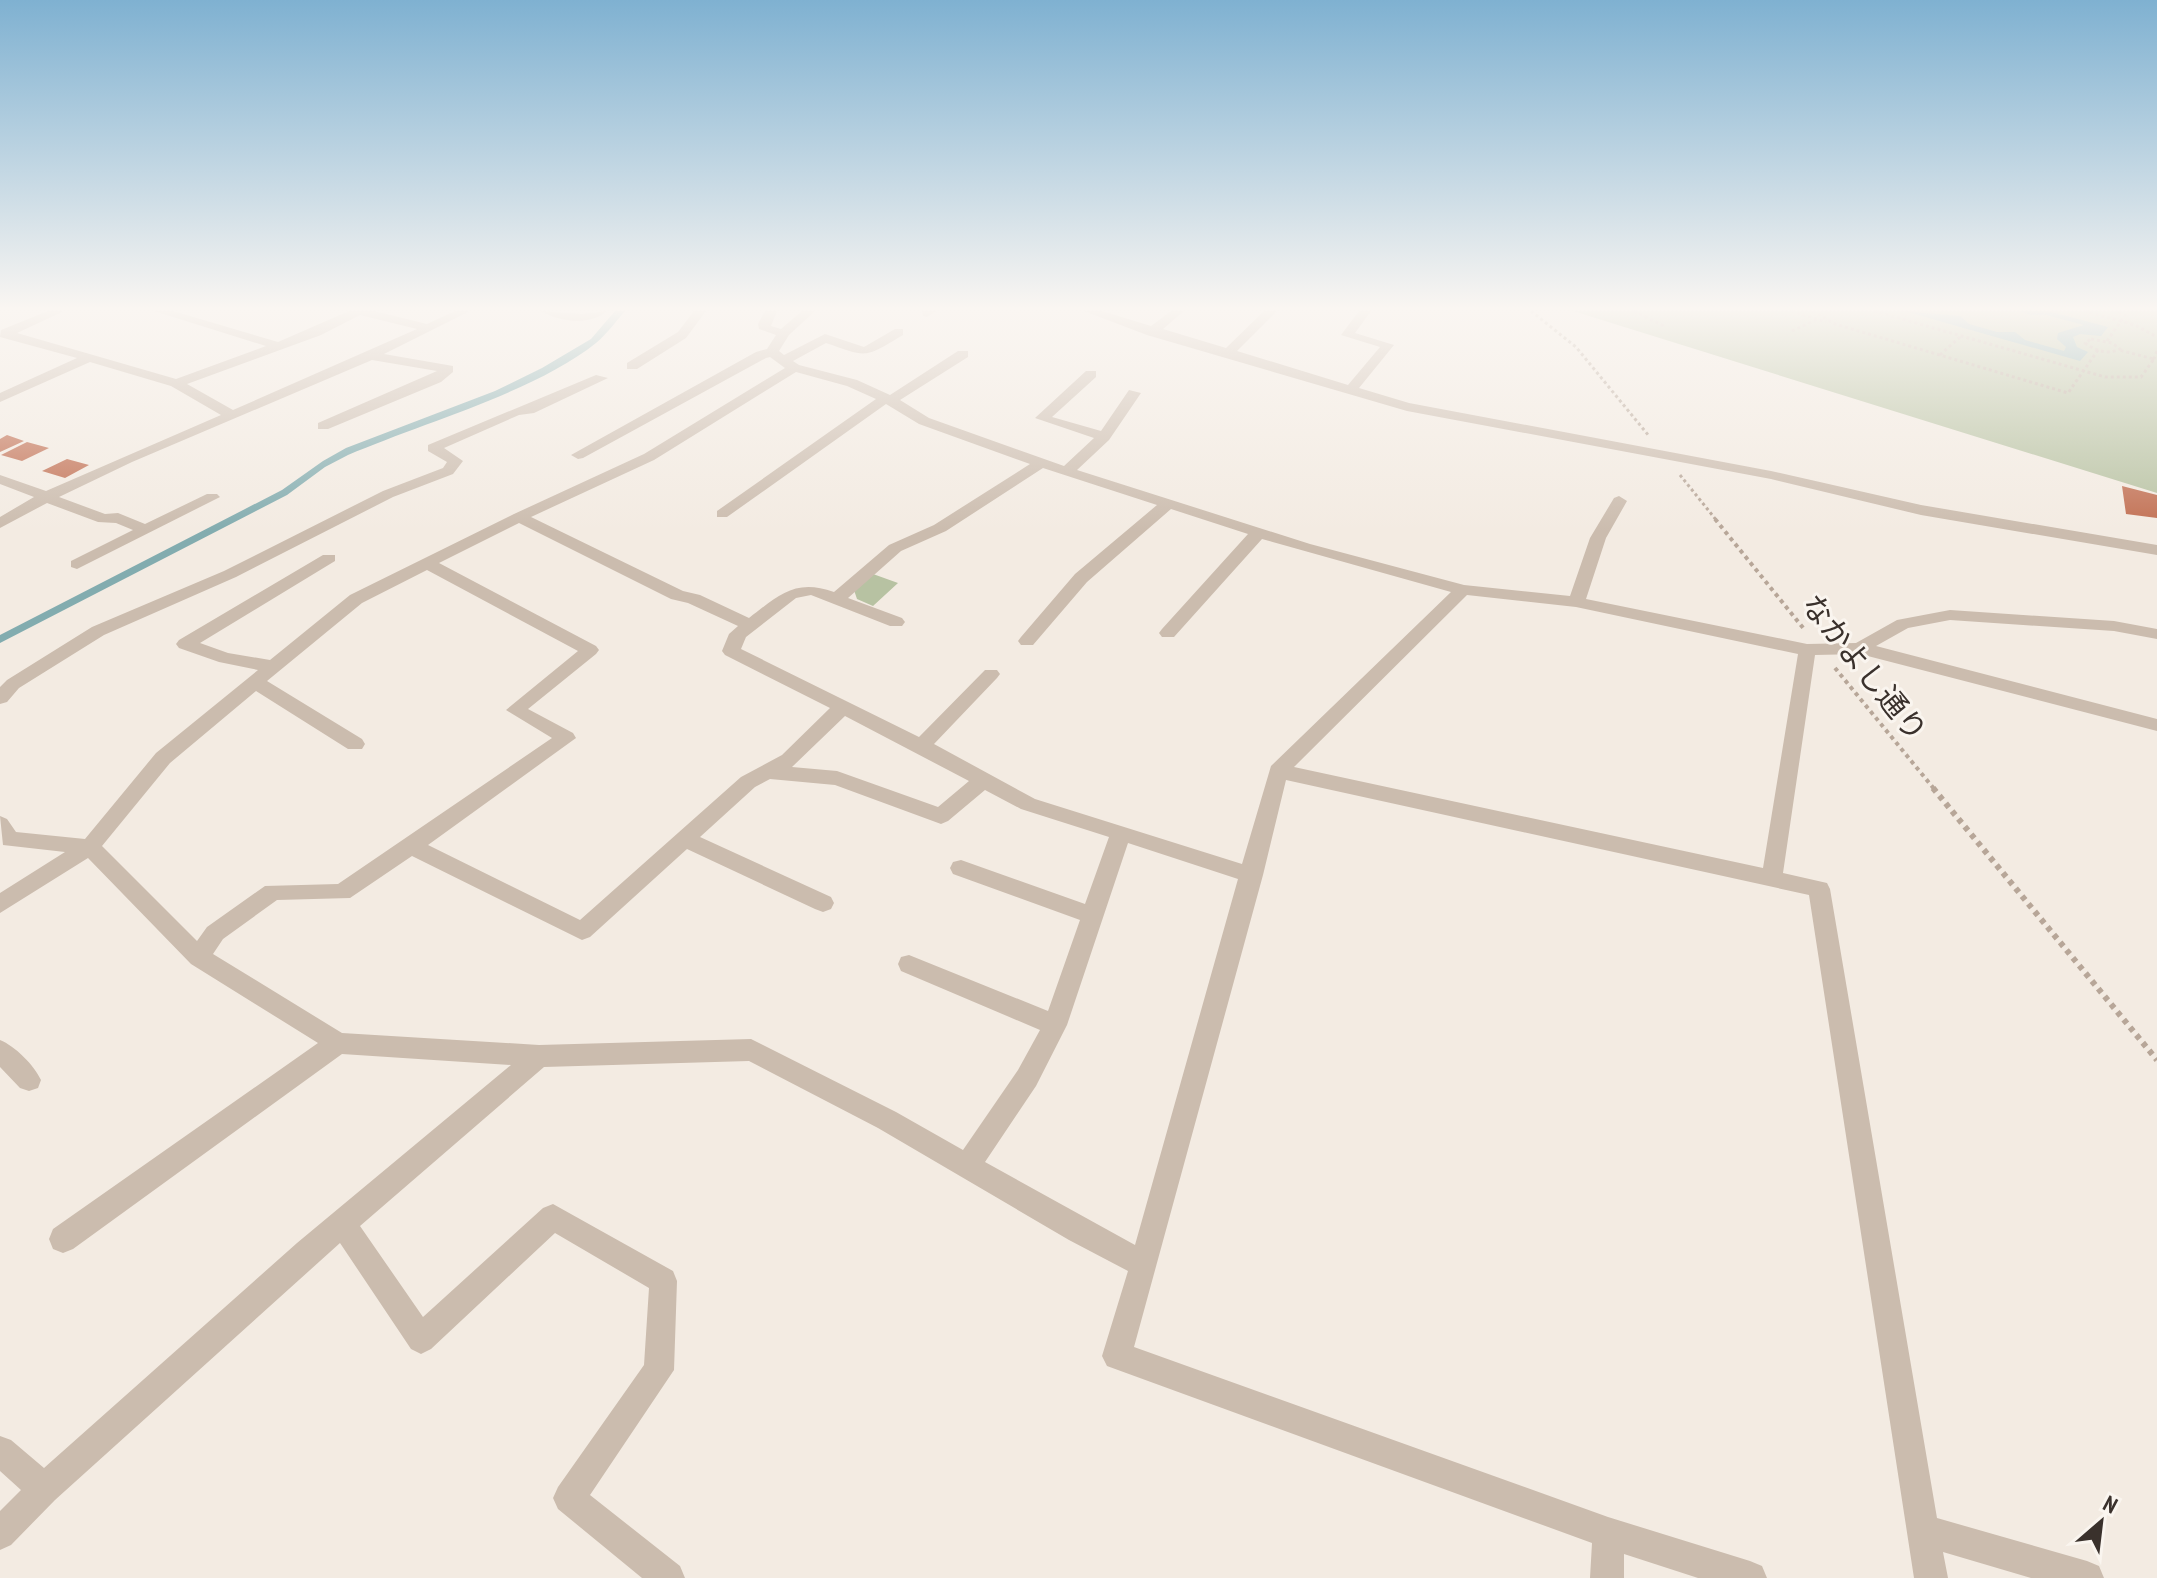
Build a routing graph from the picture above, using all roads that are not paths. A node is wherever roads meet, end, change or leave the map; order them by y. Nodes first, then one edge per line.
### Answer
1 (29, 385) edge
2 (179, 385) edge
3 (304, 385) edge
4 (422, 385) edge
5 (586, 385) edge
6 (707, 385) edge
7 (754, 385) edge
8 (856, 385) edge
9 (912, 385) edge
10 (1079, 385) edge
11 (1326, 385) edge
12 (1355, 385) edge
13 (1349, 392) junction
14 (1134, 393) dead end
15 (0, 398) edge
16 (888, 399) junction
17 (232, 415) junction
18 (323, 426) dead end
19 (1104, 437) junction
20 (578, 455) dead end
21 (1041, 463) junction
22 (1067, 471) junction
23 (0, 479) edge
24 (47, 495) junction
25 (212, 497) dead end
26 (1619, 501) dead end
27 (1168, 504) junction
28 (722, 514) dead end
29 (519, 517) junction
30 (0, 523) edge
31 (145, 530) junction
32 (1258, 533) junction
33 (2157, 550) edge
34 (329, 558) dead end
35 (77, 564) dead end
36 (428, 564) junction
37 (1463, 590) junction
38 (836, 599) junction
39 (1576, 602) junction
40 (896, 622) dead end
41 (750, 625) junction
42 (1168, 633) dead end
43 (2157, 634) edge
44 (1027, 641) dead end
45 (1860, 648) junction
46 (1813, 650) junction
47 (274, 667) junction
48 (991, 674) dead end
49 (255, 682) junction
50 (0, 698) edge
51 (843, 706) junction
52 (2157, 725) edge
53 (355, 744) dead end
54 (921, 746) junction
55 (1278, 771) junction
56 (771, 772) junction
57 (982, 781) junction
58 (0, 824) edge
59 (1120, 835) junction
60 (684, 839) junction
61 (411, 846) junction
62 (90, 847) junction
63 (961, 868) dead end
64 (1252, 875) junction
65 (1772, 878) junction
66 (823, 903) dead end
67 (0, 904) edge
68 (1094, 916) junction
69 (199, 957) junction
70 (909, 964) dead end
71 (1055, 1025) junction
72 (338, 1043) junction
73 (0, 1051) edge
74 (539, 1056) junction
75 (29, 1080) dead end
76 (967, 1167) junction
77 (342, 1223) junction
78 (63, 1239) dead end
79 (1144, 1264) junction
80 (0, 1451) edge
81 (44, 1489) junction
82 (1924, 1530) junction
83 (1608, 1533) junction
84 (0, 1534) edge
85 (668, 1578) edge
86 (1607, 1578) edge
87 (1750, 1578) edge
88 (1931, 1578) edge
89 (2087, 1578) edge

1 - 15 street
2 - 17 street
3 - 17 street
4 - 18 street
5 - 50 street
6 - 20 street
7 - 29 street
8 - 16 street
9 - 16 street
10 - 19 street
11 - 13 street
12 - 13 street
13 - 33 street
14 - 19 street
16 - 21 street
16 - 28 street
17 - 24 street
19 - 22 street
21 - 22 street
21 - 38 street
22 - 27 street
23 - 24 street
24 - 30 street
24 - 31 street
25 - 31 street
26 - 39 street
27 - 32 street
27 - 44 street
29 - 36 street
29 - 41 street
31 - 35 street
32 - 37 street
32 - 42 street
34 - 47 street
36 - 47 street
36 - 61 street
37 - 39 street
37 - 55 street
38 - 40 street
38 - 41 street
39 - 46 street
41 - 51 street
43 - 45 street
45 - 46 street
45 - 52 street
46 - 65 street
47 - 49 street
48 - 54 street
49 - 53 street
49 - 62 street
51 - 54 street
51 - 56 street
54 - 57 street
55 - 64 street
55 - 65 street
56 - 57 street
56 - 60 street
57 - 59 street
58 - 62 street
59 - 64 street
59 - 68 street
60 - 61 street
60 - 66 street
61 - 69 street
62 - 67 street
62 - 69 street
63 - 68 street
64 - 79 street
65 - 82 street
68 - 71 street
69 - 72 street
70 - 71 street
71 - 76 street
72 - 74 street
72 - 78 street
73 - 75 street
74 - 76 street
74 - 77 street
76 - 79 street
77 - 81 street
77 - 85 street
79 - 83 street
80 - 81 street
81 - 84 street
82 - 88 street
82 - 89 street
83 - 86 street
83 - 87 street

